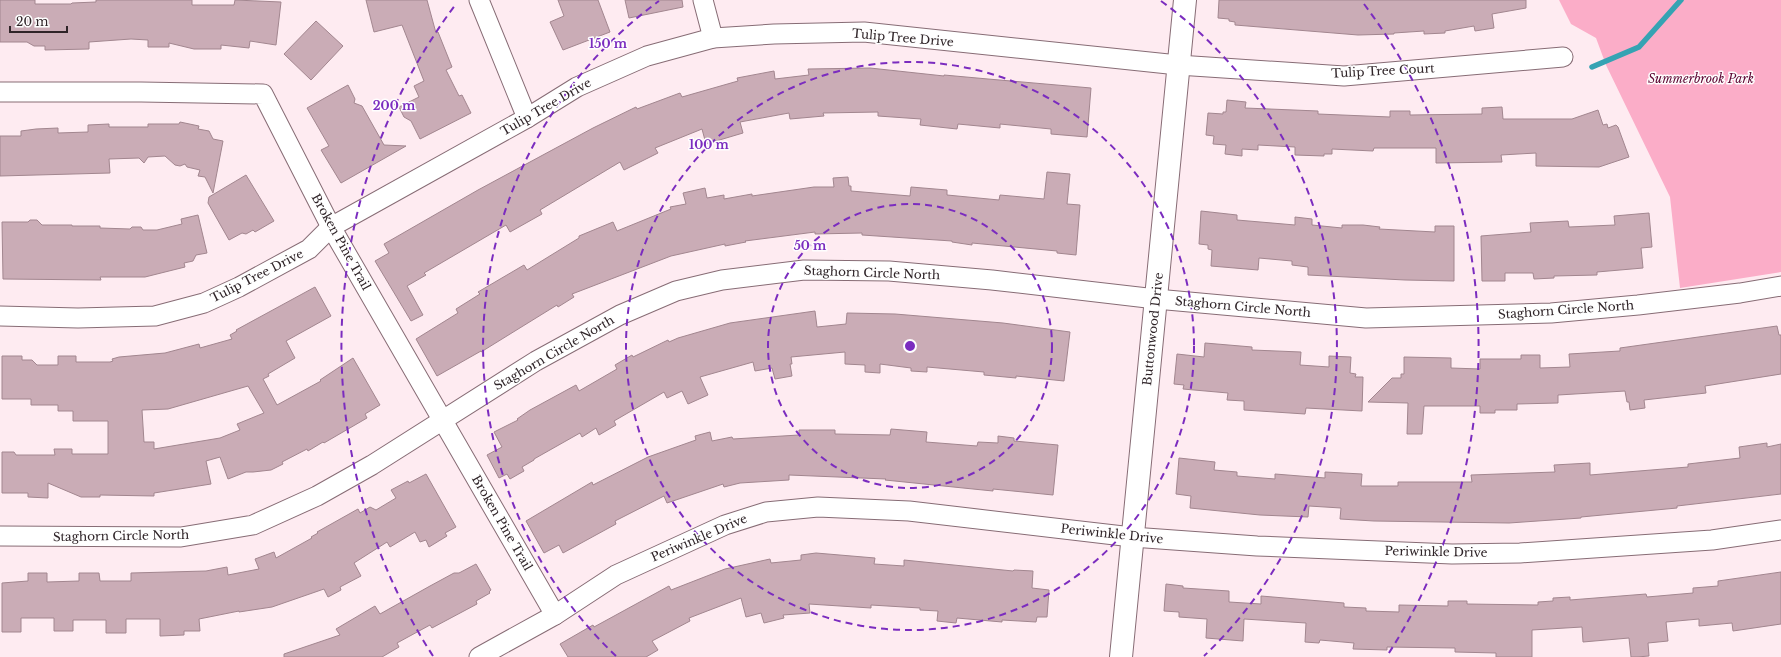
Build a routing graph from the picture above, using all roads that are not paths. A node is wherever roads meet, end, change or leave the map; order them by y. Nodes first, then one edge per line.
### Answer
1 (479, 0) edge
2 (703, 0) edge
3 (1185, 0) edge
4 (713, 38) junction
5 (1563, 57) dead end
6 (1178, 65) junction
7 (0, 92) edge
8 (527, 118) junction
9 (331, 227) junction
10 (1781, 286) edge
11 (1156, 298) junction
12 (0, 316) edge
13 (443, 420) junction
14 (1781, 530) edge
15 (0, 536) edge
16 (1132, 537) junction
17 (555, 615) junction
18 (479, 657) edge
19 (1121, 657) edge

1 - 8 street
2 - 4 street
3 - 6 street, Buttonwood Drive
4 - 6 street, Tulip Tree Drive
4 - 8 street, Tulip Tree Drive
5 - 6 street, Tulip Tree Court
6 - 11 street, Buttonwood Drive
7 - 9 street, Broken Pine Trail
8 - 9 street, Tulip Tree Drive
9 - 12 street, Tulip Tree Drive
9 - 13 street, Broken Pine Trail
10 - 11 street, Staghorn Circle North
11 - 13 street, Staghorn Circle North
11 - 16 street, Buttonwood Drive
13 - 15 street, Staghorn Circle North
13 - 17 street, Broken Pine Trail
14 - 16 street, Periwinkle Drive
16 - 17 street, Periwinkle Drive
16 - 19 street, Buttonwood Drive
17 - 18 street, Periwinkle Drive

